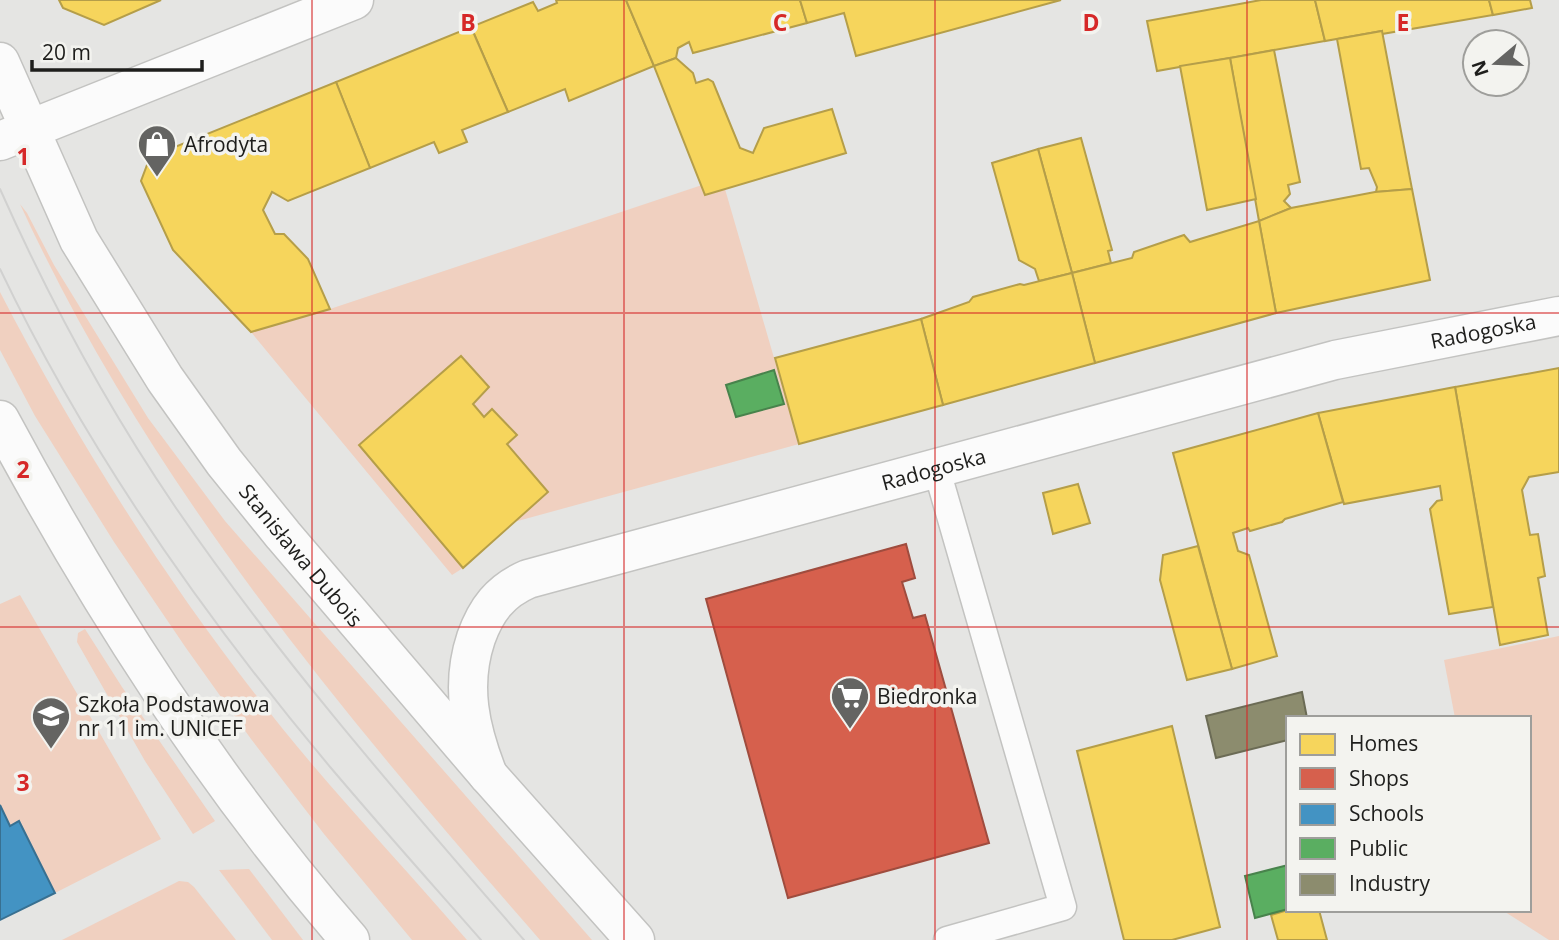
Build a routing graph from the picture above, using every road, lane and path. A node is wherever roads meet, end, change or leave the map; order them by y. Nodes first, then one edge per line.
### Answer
1 (354, 0) edge
2 (0, 62) edge
3 (15, 134) edge
4 (1559, 316) edge
5 (0, 420) edge
6 (936, 467) junction
7 (488, 775) junction
8 (350, 940) edge
9 (635, 940) edge
10 (947, 940) edge

1 - 3 street
2 - 3 street, Stanisława Dubois
3 - 7 street, Stanisława Dubois
4 - 6 street, Radogoska
5 - 8 street
6 - 7 street, Radogoska
6 - 10 lane
7 - 9 street, Stanisława Dubois

